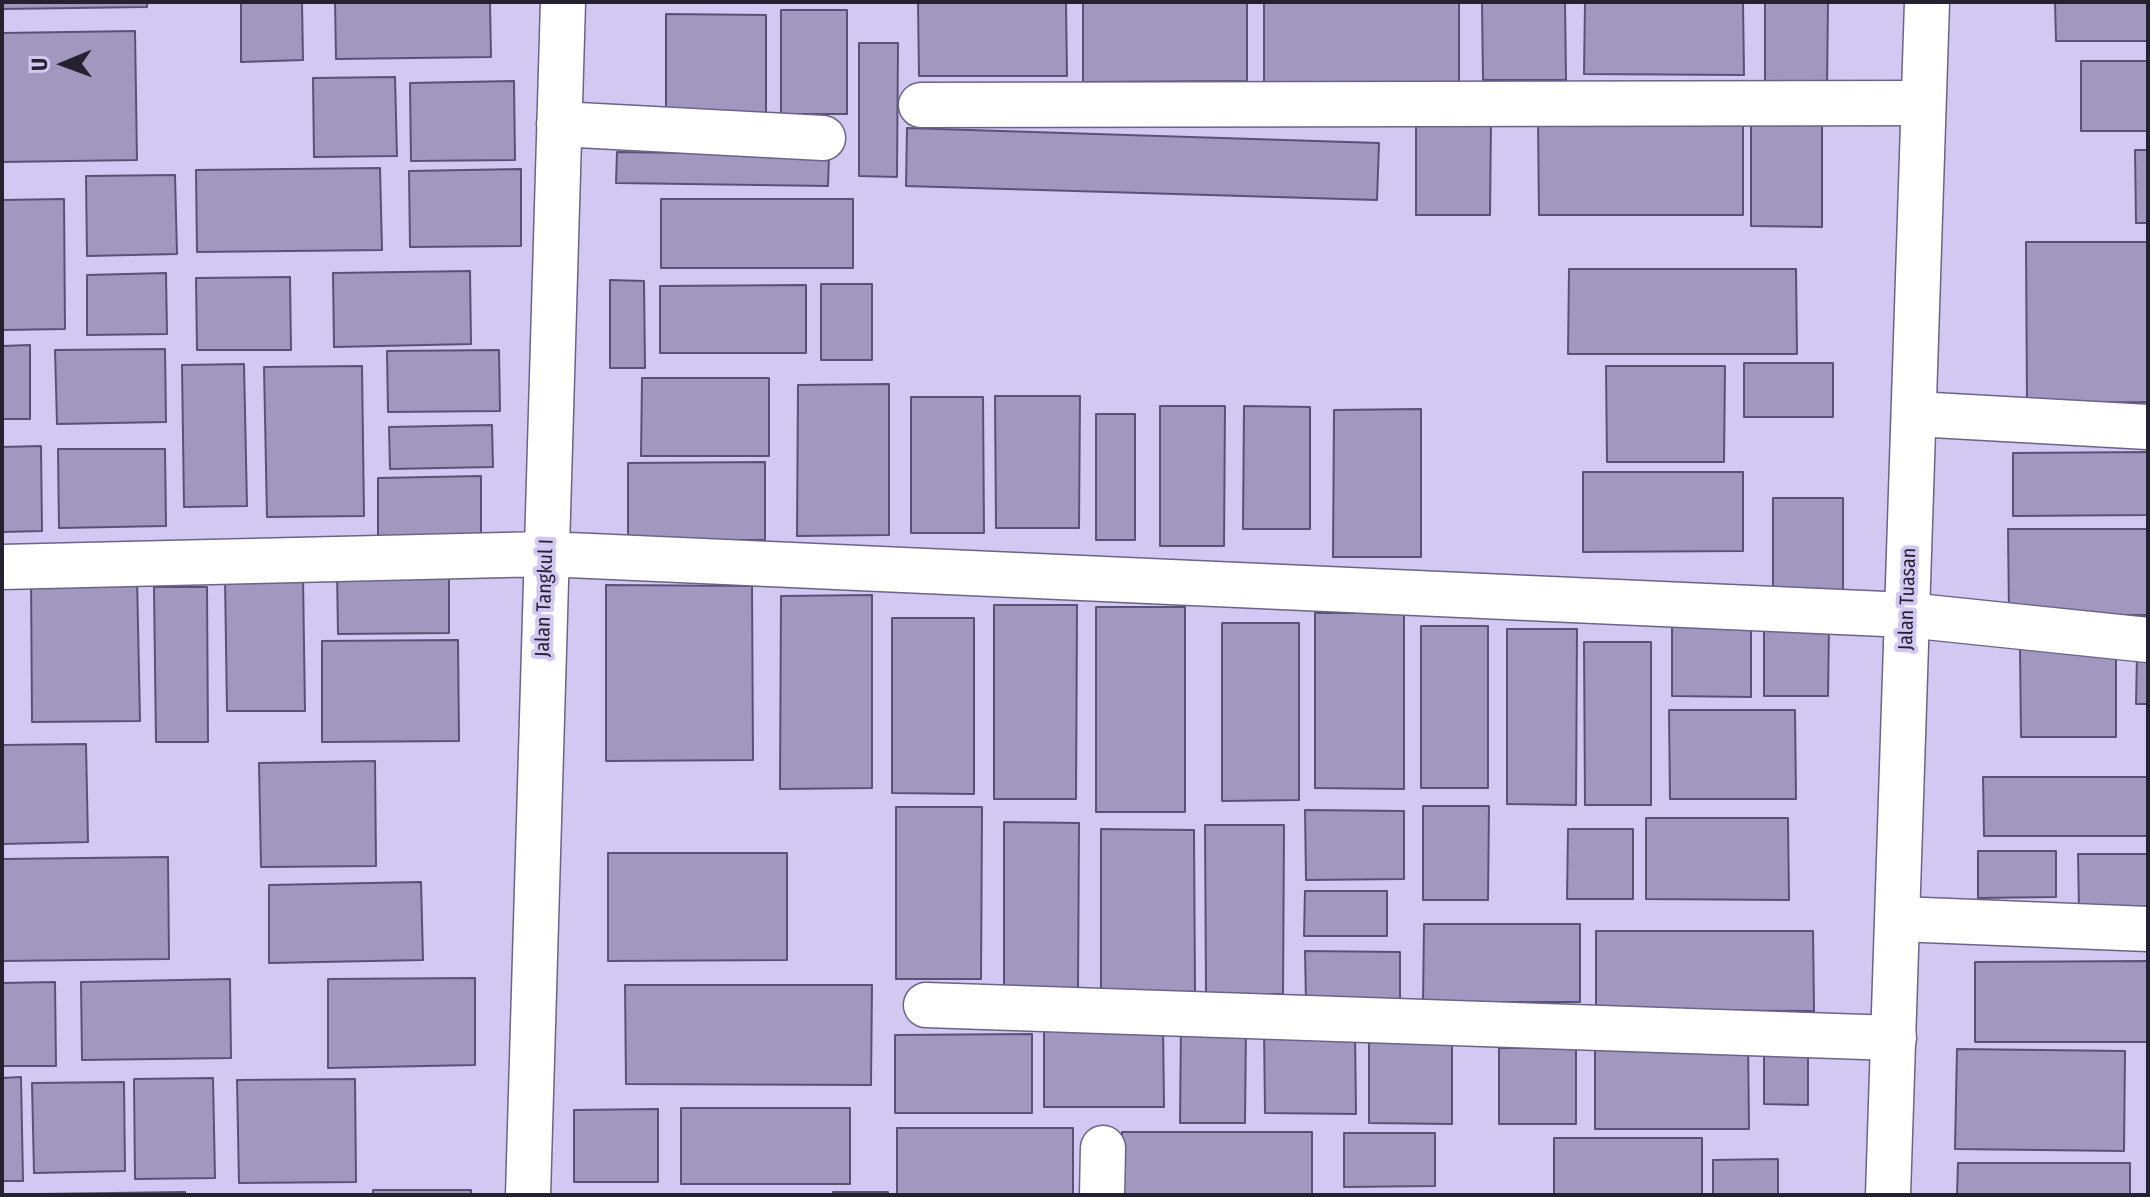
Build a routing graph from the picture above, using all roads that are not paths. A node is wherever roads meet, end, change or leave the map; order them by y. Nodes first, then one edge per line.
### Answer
1 (563, 2) edge
2 (1927, 2) edge
3 (1923, 103) junction
4 (921, 105) dead end
5 (559, 124) junction
6 (823, 138) dead end
7 (1915, 414) junction
8 (2148, 427) edge
9 (546, 554) junction
10 (2, 567) edge
11 (1907, 615) junction
12 (2148, 640) edge
13 (1899, 919) junction
14 (2148, 929) edge
15 (926, 1005) dead end
16 (1894, 1038) junction
17 (1103, 1148) dead end
18 (528, 1195) edge
19 (1102, 1195) edge
20 (1888, 1195) edge

1 - 5 street, Jalan Tangkul I
2 - 3 street, Jalan Tuasan
3 - 4 street
3 - 7 street, Jalan Tuasan
5 - 6 street
5 - 9 street, Jalan Tangkul I
7 - 8 street
7 - 11 street, Jalan Tuasan
9 - 10 street
9 - 11 street
9 - 18 street, Jalan Tangkul I
11 - 12 street
11 - 13 street, Jalan Tuasan
13 - 14 street
13 - 16 street, Jalan Tuasan
15 - 16 street
16 - 20 street, Jalan Tuasan
17 - 19 street

